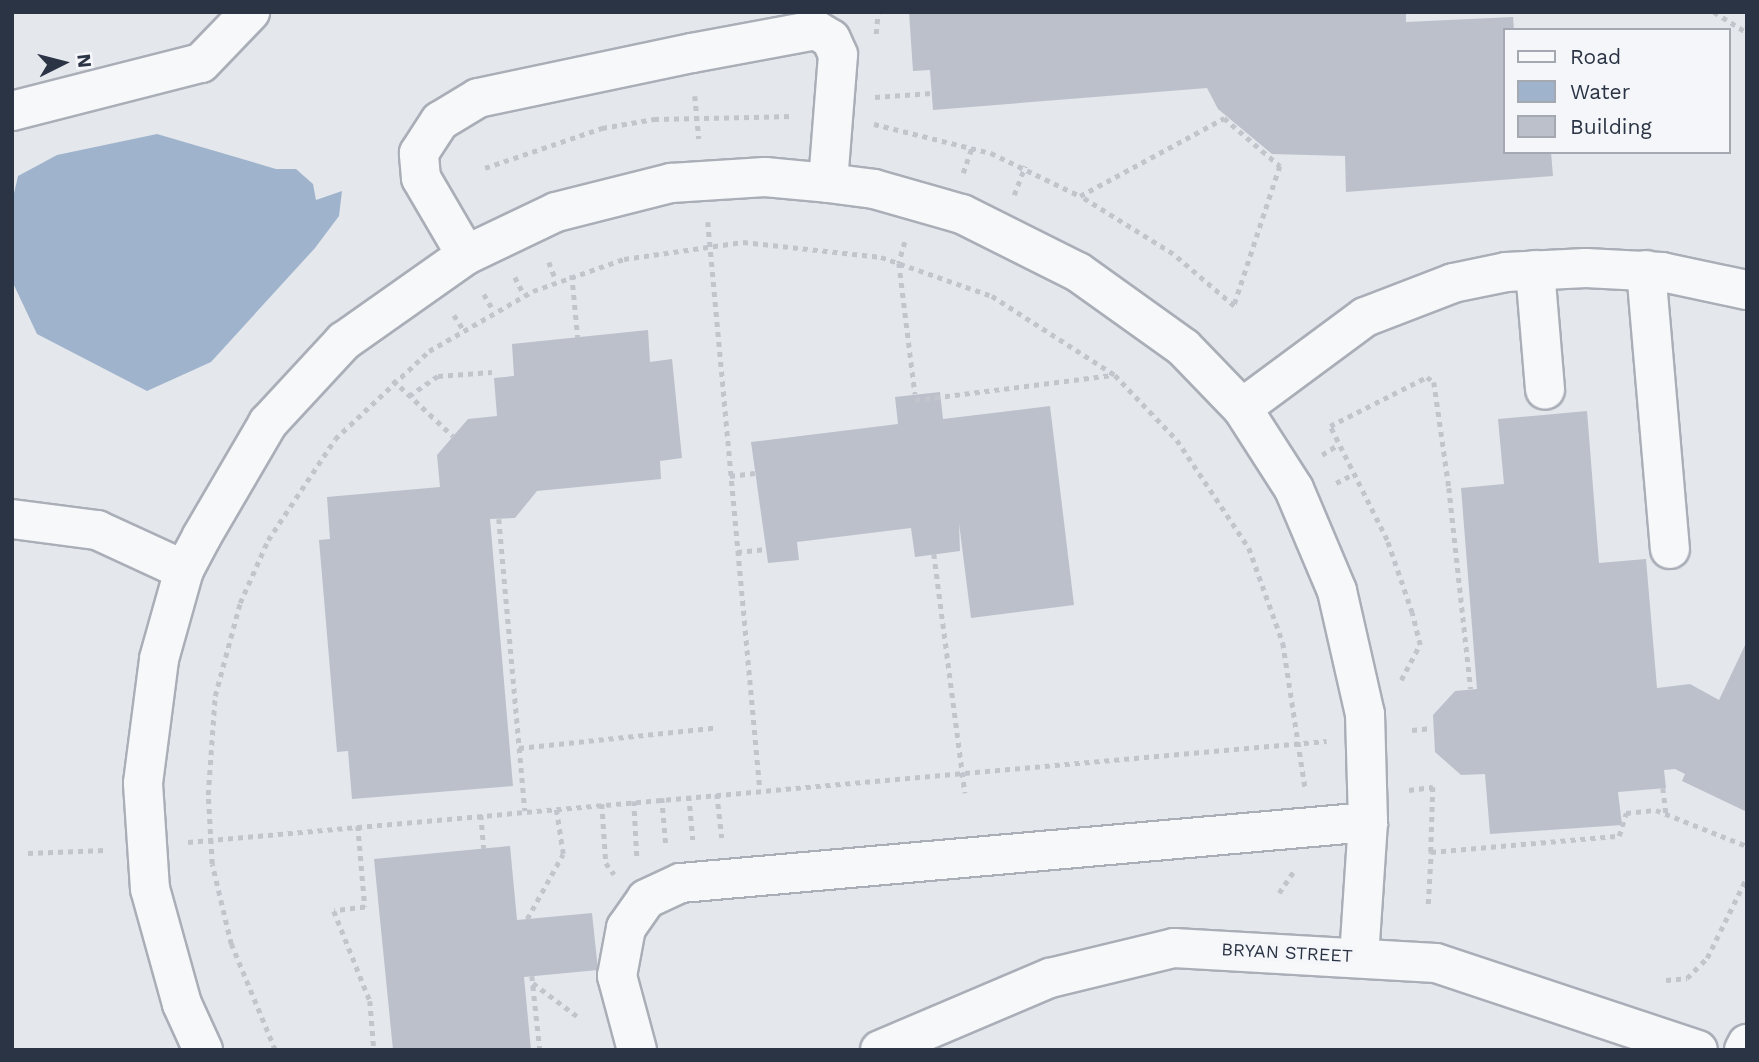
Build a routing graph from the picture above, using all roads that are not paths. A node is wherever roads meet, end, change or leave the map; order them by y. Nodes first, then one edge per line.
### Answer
1 (250, 12) edge
2 (12, 111) edge
3 (828, 183) junction
4 (466, 255) junction
5 (1535, 270) junction
6 (1646, 271) junction
7 (1747, 290) edge
8 (1545, 390) dead end
9 (1242, 408) junction
10 (12, 519) edge
11 (1670, 549) dead end
12 (184, 570) junction
13 (1368, 822) junction
14 (1359, 956) junction
15 (1747, 1044) edge
16 (203, 1050) edge
17 (638, 1050) edge
18 (880, 1050) edge
19 (1698, 1050) edge
20 (1744, 1050) edge

1 - 2 street
3 - 4 street
3 - 4 street
3 - 9 street
4 - 12 street
5 - 6 street
5 - 8 street
5 - 9 street
6 - 7 street
6 - 11 street
9 - 13 street
10 - 12 street
12 - 16 street
13 - 14 street
13 - 17 street
14 - 18 street, BRYAN STREET
14 - 19 street, BRYAN STREET
15 - 20 street

